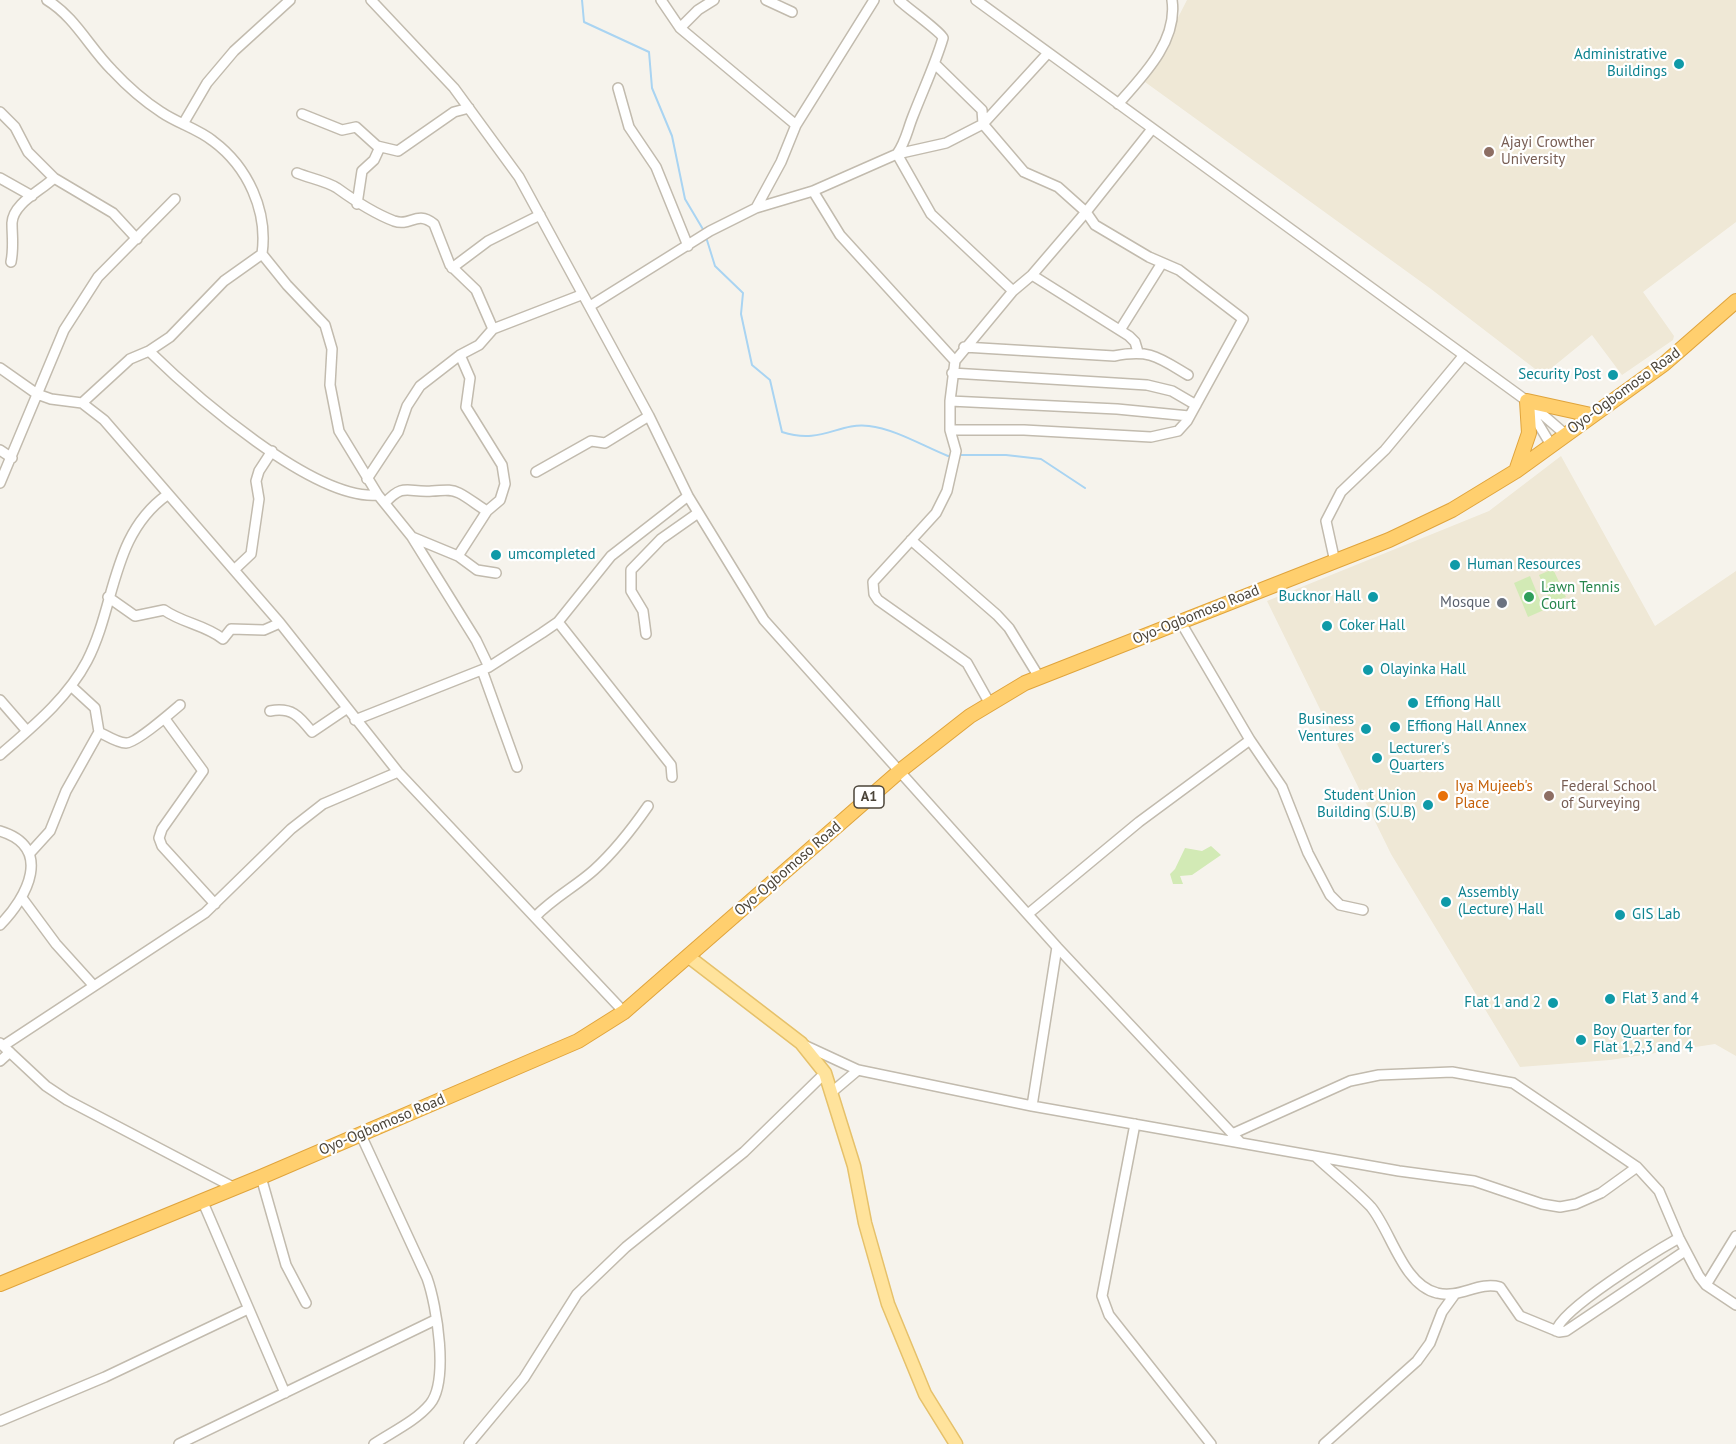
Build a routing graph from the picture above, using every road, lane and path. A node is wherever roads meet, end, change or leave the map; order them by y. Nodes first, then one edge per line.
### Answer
1 (47, 0) edge
2 (290, 0) edge
3 (371, 0) edge
4 (661, 0) edge
5 (714, 0) edge
6 (766, 0) edge
7 (874, 0) edge
8 (899, 0) edge
9 (976, 0) edge
10 (1172, 0) edge
11 (792, 12) dead end
12 (680, 28) junction
13 (1048, 53) junction
14 (936, 64) junction
15 (618, 88) dead end
16 (1118, 104) junction
17 (470, 108) junction
18 (0, 112) edge
19 (302, 114) dead end
20 (183, 124) junction
21 (983, 124) junction
22 (796, 125) junction
23 (1152, 129) junction
24 (380, 147) junction
25 (897, 154) junction
26 (297, 173) dead end
27 (0, 178) edge
28 (54, 178) junction
29 (813, 191) junction
30 (32, 196) junction
31 (175, 199) dead end
32 (357, 204) junction
33 (756, 208) junction
34 (1086, 212) junction
35 (540, 215) junction
36 (137, 240) junction
37 (688, 246) junction
38 (262, 254) junction
39 (11, 262) dead end
40 (1162, 263) junction
41 (452, 268) junction
42 (1032, 275) junction
43 (1013, 291) junction
44 (581, 295) junction
45 (1736, 301) edge
46 (590, 306) junction
47 (493, 329) junction
48 (1120, 330) junction
49 (964, 347) junction
50 (149, 351) junction
51 (1138, 352) junction
52 (1464, 355) junction
53 (459, 356) junction
54 (955, 361) junction
55 (0, 368) edge
56 (952, 373) junction
57 (1188, 375) dead end
58 (37, 394) junction
59 (950, 401) junction
60 (82, 403) junction
61 (1196, 405) junction
62 (1531, 405) junction
63 (1591, 415) junction
64 (649, 416) junction
65 (1189, 416) junction
66 (950, 430) junction
67 (1564, 434) junction
68 (1551, 445) junction
69 (0, 450) edge
70 (272, 451) junction
71 (12, 458) junction
72 (1516, 471) junction
73 (536, 472) dead end
74 (367, 479) junction
75 (0, 483) edge
76 (167, 495) junction
77 (378, 495) junction
78 (688, 496) junction
79 (385, 503) junction
80 (487, 511) junction
81 (698, 513) junction
82 (412, 537) junction
83 (911, 540) junction
84 (458, 556) junction
85 (1335, 562) junction
86 (234, 570) junction
87 (496, 573) dead end
88 (108, 597) junction
89 (1180, 621) junction
90 (558, 622) junction
91 (280, 623) junction
92 (646, 634) dead end
93 (486, 668) junction
94 (1039, 677) junction
95 (71, 686) junction
96 (0, 700) edge
97 (990, 704) junction
98 (180, 705) dead end
99 (346, 709) junction
100 (270, 711) dead end
101 (165, 719) junction
102 (355, 720) junction
103 (27, 731) junction
104 (99, 732) junction
105 (1250, 740) junction
106 (0, 755) edge
107 (517, 767) dead end
108 (901, 770) junction
109 (398, 772) junction
110 (672, 777) dead end
111 (648, 806) dead end
112 (0, 831) edge
113 (30, 853) junction
114 (22, 898) junction
115 (215, 904) junction
116 (1363, 910) dead end
117 (1028, 914) junction
118 (535, 917) junction
119 (0, 925) edge
120 (1057, 947) junction
121 (689, 957) junction
122 (94, 986) junction
123 (624, 1012) junction
124 (801, 1043) junction
125 (4, 1047) edge
126 (0, 1061) edge
127 (858, 1070) junction
128 (825, 1073) junction
129 (832, 1092) junction
130 (1032, 1106) junction
131 (1135, 1124) junction
132 (360, 1133) junction
133 (1232, 1134) junction
134 (1241, 1143) junction
135 (1316, 1157) junction
136 (1637, 1167) junction
137 (261, 1177) junction
138 (233, 1187) junction
139 (202, 1200) junction
140 (1736, 1236) edge
141 (1679, 1238) junction
142 (1685, 1251) junction
143 (0, 1284) edge
144 (1706, 1285) junction
145 (1437, 1294) junction
146 (1455, 1294) junction
147 (306, 1303) dead end
148 (1736, 1305) edge
149 (248, 1309) junction
150 (1442, 1312) junction
151 (435, 1320) junction
152 (1556, 1330) junction
153 (285, 1393) junction
154 (0, 1421) edge
155 (179, 1444) edge
156 (374, 1444) edge
157 (469, 1444) edge
158 (956, 1444) edge
159 (1211, 1444) edge
160 (1324, 1444) edge

1 - 20 street
2 - 20 street
3 - 17 street
4 - 12 street
5 - 12 street
6 - 11 street
7 - 22 street
8 - 14 street
9 - 13 street
10 - 16 street
12 - 22 street
13 - 16 street
13 - 21 street
14 - 21 street
14 - 25 street
15 - 37 street
16 - 23 street
17 - 24 street
17 - 35 street
18 - 28 street
19 - 24 street
20 - 38 street
21 - 25 street
21 - 34 street
22 - 33 street
23 - 34 street
23 - 52 street
24 - 32 street
25 - 29 street
25 - 43 street
26 - 32 street
27 - 30 street
28 - 30 street
28 - 36 street
29 - 33 street
29 - 54 street
30 - 39 street
31 - 36 street
32 - 41 street
33 - 37 street
34 - 40 street
34 - 42 street
35 - 41 street
35 - 44 street
36 - 58 street
37 - 46 street
38 - 50 street
38 - 74 street
40 - 48 street
40 - 61 street
41 - 47 street
42 - 43 street
42 - 48 street
43 - 49 street
44 - 46 street
44 - 47 street
45 - 63 highway, Oyo-Ogbomoso Road / A1
46 - 64 street
47 - 53 street
48 - 51 street
49 - 51 street
49 - 54 street
50 - 60 street
50 - 70 street
51 - 57 street
52 - 62 street
52 - 85 street
53 - 74 street
53 - 80 street
54 - 56 street
55 - 58 street
56 - 59 street
56 - 61 street
58 - 60 street
58 - 71 street
59 - 65 street
59 - 66 street
60 - 76 street
61 - 65 street
62 - 63 highway
62 - 67 street
62 - 68 street
62 - 72 highway
63 - 67 highway, Oyo-Ogbomoso Road / A1
64 - 73 street
64 - 78 street
65 - 66 street
66 - 83 street
67 - 68 highway, Oyo-Ogbomoso Road / A1
68 - 72 highway, Oyo-Ogbomoso Road / A1
69 - 71 street
70 - 77 street
70 - 86 street
71 - 75 street
72 - 85 highway, Oyo-Ogbomoso Road / A1
74 - 77 street
76 - 86 street
76 - 88 street
77 - 79 street
78 - 81 street
78 - 90 street
79 - 80 street
79 - 82 street
80 - 84 street
81 - 92 street
81 - 108 street
82 - 84 street
82 - 93 street
83 - 94 street
83 - 97 street
84 - 87 street
85 - 89 highway, Oyo-Ogbomoso Road / A1
86 - 91 street
88 - 91 street
88 - 95 street
89 - 94 highway, Oyo-Ogbomoso Road / A1
89 - 105 street
90 - 93 street
90 - 110 street
91 - 99 street
93 - 102 street
93 - 107 street
94 - 97 highway, Oyo-Ogbomoso Road / A1
95 - 103 street
95 - 104 street
96 - 103 street
97 - 108 highway, Oyo-Ogbomoso Road / A1
98 - 101 street
99 - 100 street
99 - 102 street
101 - 104 street
101 - 115 street
102 - 109 street
103 - 106 street
104 - 113 street
105 - 116 street
105 - 117 street
108 - 117 street
108 - 121 highway, Oyo-Ogbomoso Road / A1
109 - 115 street
109 - 118 street
111 - 118 street
112 - 113 street
113 - 114 street
114 - 119 street
114 - 122 street
115 - 122 street
117 - 120 street
118 - 123 street
120 - 130 street
120 - 133 street
121 - 123 highway, Oyo-Ogbomoso Road / A1
121 - 124 main road
122 - 125 street
123 - 132 highway, Oyo-Ogbomoso Road / A1
124 - 127 street
124 - 128 main road
125 - 126 street
125 - 138 street
127 - 129 street
127 - 130 street
128 - 129 main road
128 - 157 street
129 - 158 main road
130 - 131 street
131 - 134 street
131 - 159 street
132 - 137 highway, Oyo-Ogbomoso Road / A1
132 - 151 street
133 - 134 street
133 - 136 street
134 - 135 street
135 - 136 street
135 - 145 street
136 - 141 street
137 - 138 highway, Oyo-Ogbomoso Road / A1
137 - 147 street
138 - 139 highway, Oyo-Ogbomoso Road / A1
139 - 143 highway, Oyo-Ogbomoso Road / A1
139 - 149 street
140 - 144 street
141 - 142 street
141 - 152 street
142 - 144 street
142 - 152 street
144 - 148 street
145 - 146 street
145 - 150 street
146 - 150 street
146 - 152 street
149 - 153 street
149 - 154 street
150 - 160 street
151 - 153 street
151 - 156 street
153 - 155 street

